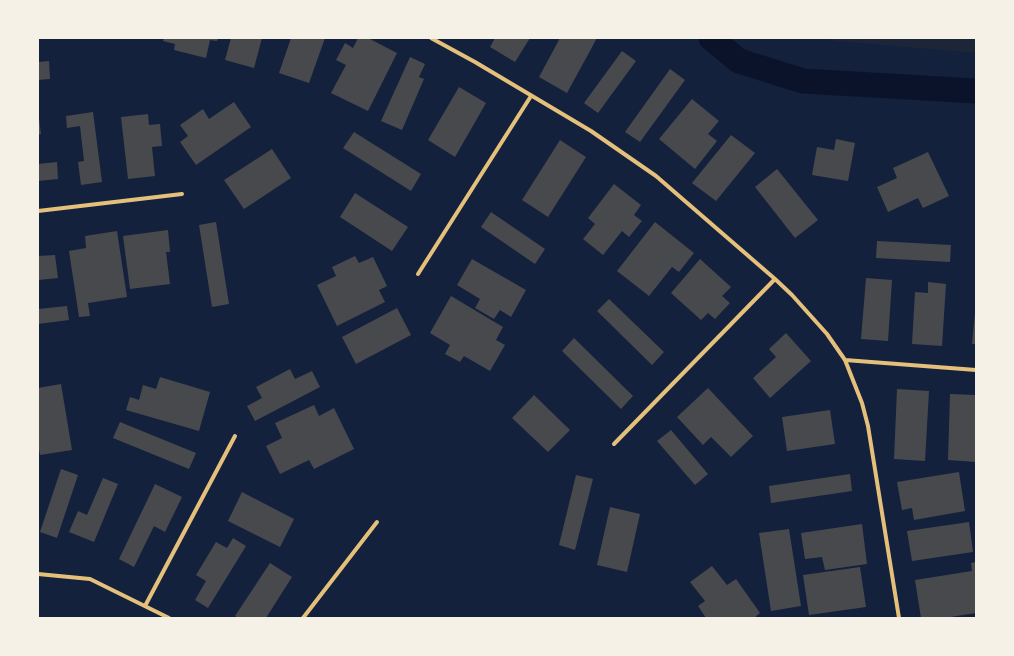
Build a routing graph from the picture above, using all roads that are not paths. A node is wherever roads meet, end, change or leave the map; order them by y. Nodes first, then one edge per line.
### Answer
1 (431, 38) edge
2 (531, 96) junction
3 (182, 194) dead end
4 (38, 211) edge
5 (418, 274) dead end
6 (775, 279) junction
7 (845, 360) junction
8 (976, 370) edge
9 (234, 436) dead end
10 (614, 444) dead end
11 (378, 522) dead end
12 (38, 574) edge
13 (145, 606) junction
14 (169, 618) edge
15 (303, 618) edge
16 (899, 618) edge

1 - 2 street
2 - 5 street
2 - 6 street
3 - 4 street
6 - 7 street
6 - 10 street
7 - 8 street
7 - 16 street
9 - 13 street
11 - 15 street
12 - 13 street
13 - 14 street

